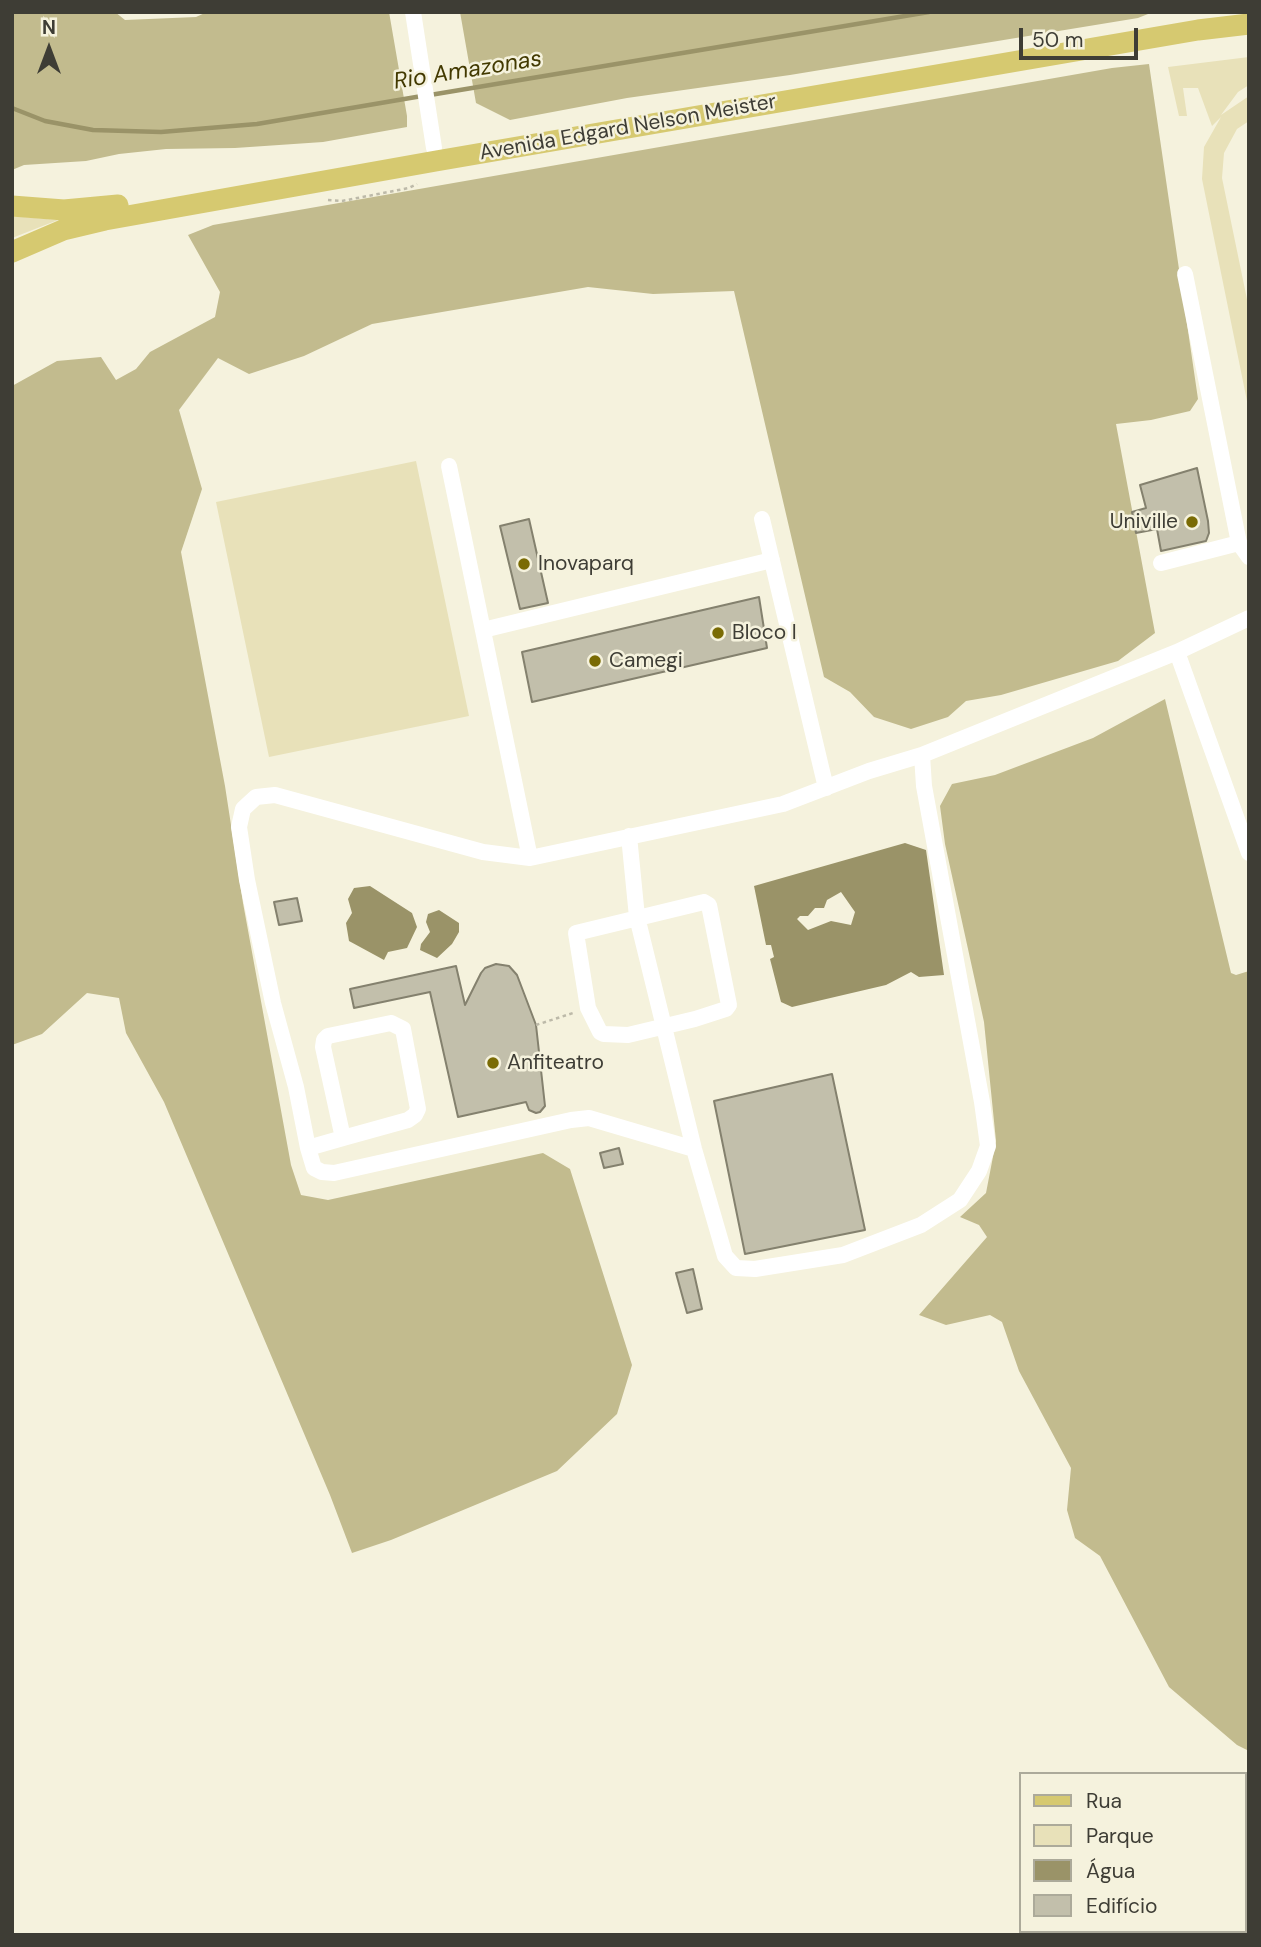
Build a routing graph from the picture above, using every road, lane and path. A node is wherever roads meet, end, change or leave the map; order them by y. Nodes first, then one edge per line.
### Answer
1 (413, 12) edge
2 (1223, 12) edge
3 (1249, 24) edge
4 (435, 148) junction
5 (12, 206) edge
6 (12, 252) edge
7 (1185, 274) dead end
8 (449, 466) dead end
9 (762, 519) dead end
10 (1238, 543) junction
11 (1249, 557) edge
12 (772, 560) junction
13 (1161, 563) dead end
14 (1249, 618) edge
15 (483, 630) junction
16 (1177, 652) junction
17 (922, 755) junction
18 (826, 788) junction
19 (629, 836) junction
20 (1249, 853) edge
21 (530, 858) junction
22 (637, 917) junction
23 (588, 1008) junction
24 (536, 1025) dead end
25 (663, 1027) junction
26 (343, 1138) junction
27 (308, 1148) junction
28 (694, 1149) junction

1 - 4 street
2 - 4 main road, Avenida Edgard Nelson Meister
3 - 6 main road, Avenida Edgard Nelson Meister
4 - 5 main road, Avenida Edgard Nelson Meister
7 - 10 street
8 - 15 street
9 - 12 street
10 - 11 street
10 - 13 street
12 - 15 street
12 - 18 street
14 - 16 street
15 - 21 street
16 - 17 street
16 - 20 street
17 - 18 street
17 - 28 street
18 - 19 street
19 - 21 street
19 - 22 street
21 - 27 street
22 - 23 street
22 - 25 street
22 - 25 street
23 - 24 path
23 - 25 street
25 - 28 street
26 - 26 street
26 - 27 street
27 - 28 street

